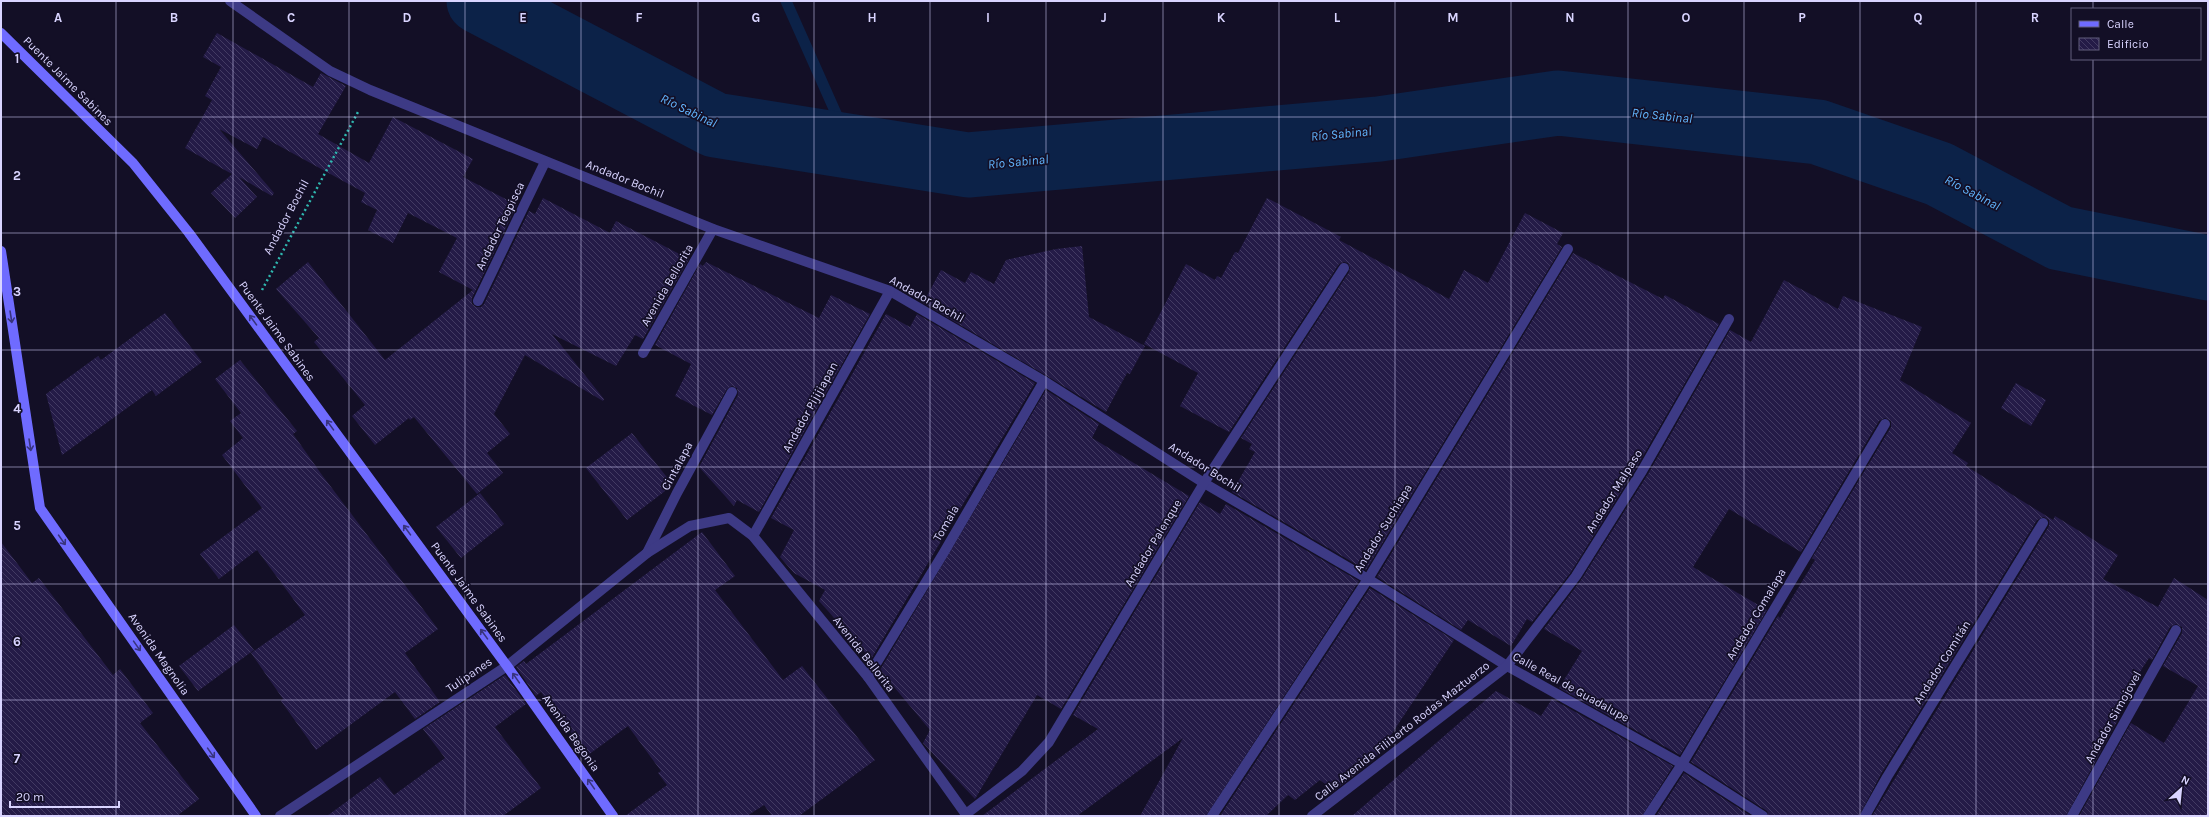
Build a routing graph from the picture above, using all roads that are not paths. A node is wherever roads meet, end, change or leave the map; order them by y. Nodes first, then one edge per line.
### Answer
1 (230, 1) edge
2 (1, 33) edge
3 (545, 162) junction
4 (713, 229) junction
5 (1568, 249) dead end
6 (1, 251) edge
7 (1344, 268) dead end
8 (890, 291) junction
9 (478, 301) dead end
10 (1729, 319) dead end
11 (643, 353) dead end
12 (1044, 381) junction
13 (732, 392) dead end
14 (1885, 424) dead end
15 (1204, 483) junction
16 (729, 518) joint
17 (2043, 523) dead end
18 (753, 536) junction
19 (647, 554) junction
20 (1368, 579) junction
21 (2176, 630) dead end
22 (507, 666) junction
23 (1507, 666) junction
24 (868, 677) junction
25 (1682, 764) junction
26 (966, 815) edge
27 (256, 816) edge
28 (280, 816) edge
29 (613, 816) edge
30 (1212, 816) edge
31 (1312, 816) edge
32 (1648, 816) edge
33 (1763, 816) edge
34 (1865, 816) edge
35 (2072, 816) edge

1 - 3 street, Andador Bochil
22 -> 2 main road, Puente Jaime Sabines
3 - 4 street, Andador Bochil
3 - 9 street, Andador Teopisca
4 - 8 street, Andador Bochil
4 - 11 street, Avenida Bellorita
5 - 20 street, Andador Suchiapa
6 -> 27 main road, Avenida Magnolia
7 - 15 street, Andador Palenque
8 - 12 street, Andador Bochil
8 - 18 street, Andador Pijijiapan
10 - 23 street, Andador Malpaso
12 - 15 street, Andador Bochil
12 - 24 street, Tomala
13 - 19 street, Cintalapa
14 - 25 street, Andador Comalapa
15 - 20 street, Andador Bochil
15 - 26 street, Andador Palenque
16 - 18 street, Avenida Bellorita
16 - 19 street, Tulipanes
17 - 34 street, Andador Comitán
18 - 24 street, Avenida Bellorita
19 - 22 street, Tulipanes
20 - 23 street, Calle Real de Guadalupe
20 - 30 street, Andador Suchiapa
21 - 35 street, Andador Simojovel
22 - 28 street, Tulipanes
29 -> 22 main road, Avenida Begonia
23 - 25 street, Calle Real de Guadalupe
23 - 31 street, Calle Avenida Filiberto Rodas Maztuerzo
24 - 26 street, Avenida Bellorita
25 - 32 street, Andador Comalapa
25 - 33 street, Calle Real de Guadalupe

